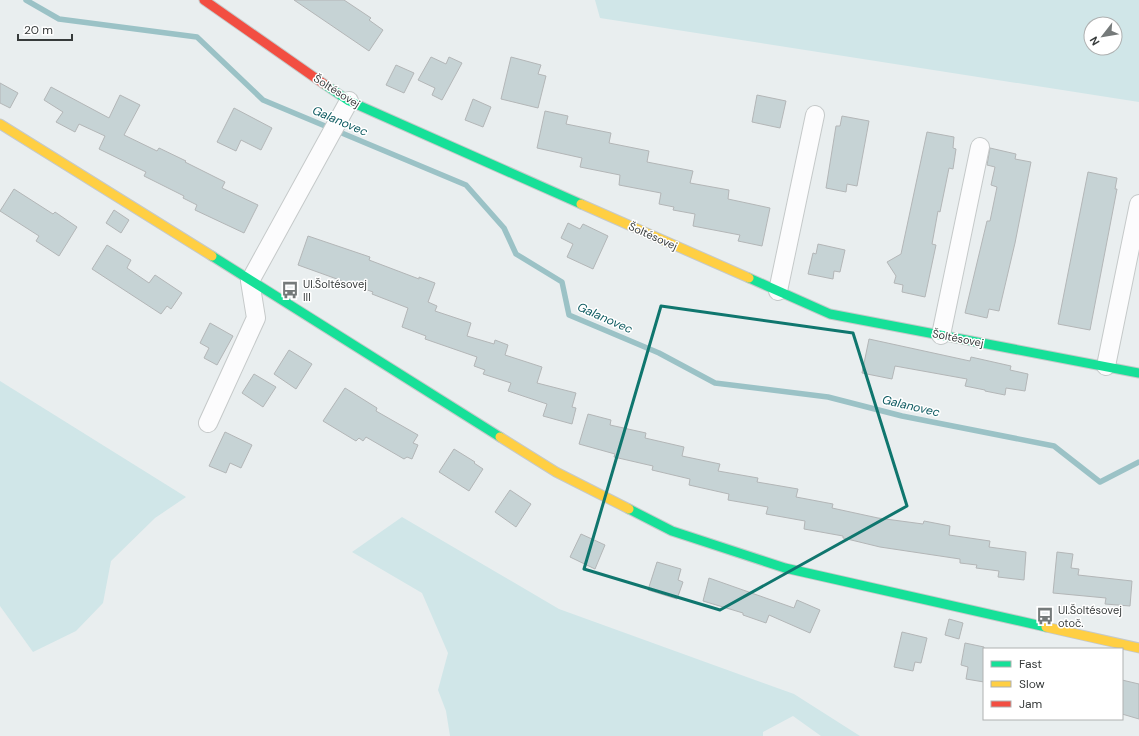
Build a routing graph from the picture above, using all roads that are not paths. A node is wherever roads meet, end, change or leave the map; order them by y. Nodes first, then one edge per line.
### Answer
1 (204, 0) edge
2 (349, 101) junction
3 (815, 115) dead end
4 (0, 124) edge
5 (980, 147) dead end
6 (1139, 204) edge
7 (250, 281) junction
8 (778, 291) junction
9 (941, 335) junction
10 (1106, 366) junction
11 (1139, 373) edge
12 (208, 423) dead end
13 (1139, 648) edge

1 - 2 street, Šoltésovej
2 - 7 street
2 - 8 street, Šoltésovej
3 - 8 street
4 - 7 street
5 - 9 street
6 - 10 street
7 - 12 street
7 - 13 street
8 - 9 street, Šoltésovej
9 - 10 street, Šoltésovej
10 - 11 street, Šoltésovej

